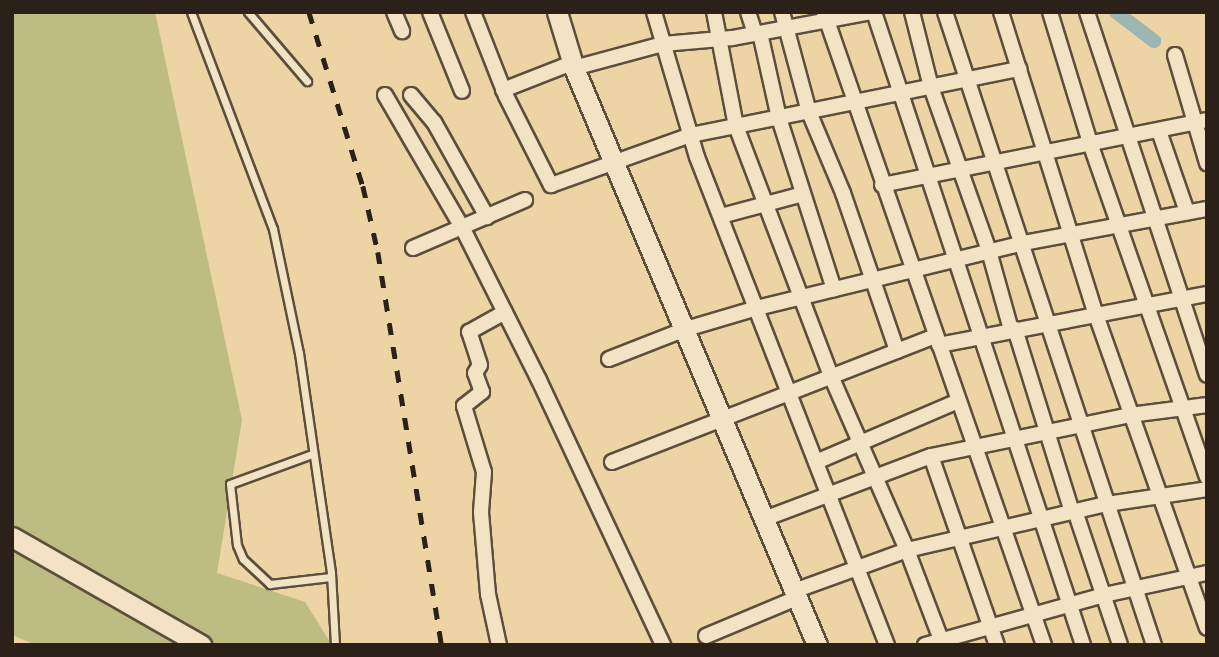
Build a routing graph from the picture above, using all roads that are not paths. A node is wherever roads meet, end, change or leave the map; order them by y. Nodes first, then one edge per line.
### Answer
1 (191, 12) edge
2 (248, 12) edge
3 (394, 12) edge
4 (430, 12) edge
5 (473, 12) edge
6 (557, 12) edge
7 (654, 12) edge
8 (714, 12) edge
9 (748, 12) edge
10 (782, 12) edge
11 (872, 12) edge
12 (912, 12) edge
13 (945, 12) edge
14 (1001, 12) edge
15 (1050, 12) edge
16 (1087, 12) edge
17 (825, 17) edge
18 (787, 29) junction
19 (402, 31) dead end
20 (757, 34) junction
21 (721, 39) junction
22 (663, 44) junction
23 (1175, 55) dead end
24 (573, 65) junction
25 (1019, 69) junction
26 (967, 79) junction
27 (307, 81) dead end
28 (931, 87) junction
29 (503, 90) junction
30 (462, 92) dead end
31 (900, 93) junction
32 (411, 94) dead end
33 (385, 95) dead end
34 (854, 103) junction
35 (809, 112) junction
36 (779, 118) junction
37 (1201, 122) edge
38 (736, 126) junction
39 (1160, 131) junction
40 (691, 135) junction
41 (1129, 138) junction
42 (1090, 143) junction
43 (1044, 149) junction
44 (616, 159) junction
45 (995, 161) junction
46 (1207, 163) edge
47 (959, 170) junction
48 (928, 177) junction
49 (882, 185) junction
50 (803, 194) junction
51 (524, 201) dead end
52 (765, 203) junction
53 (1207, 209) edge
54 (1187, 212) junction
55 (721, 216) junction
56 (487, 217) junction
57 (1153, 218) junction
58 (1121, 224) junction
59 (463, 229) junction
60 (1069, 233) junction
61 (1023, 243) junction
62 (414, 248) dead end
63 (989, 250) junction
64 (953, 259) junction
65 (910, 270) junction
66 (872, 279) junction
67 (834, 289) junction
68 (1207, 293) edge
69 (802, 297) junction
70 (1182, 298) junction
71 (1147, 304) junction
72 (757, 308) junction
73 (505, 312) junction
74 (1095, 312) junction
75 (1047, 322) junction
76 (686, 329) junction
77 (1013, 330) junction
78 (981, 336) junction
79 (937, 341) junction
80 (897, 351) junction
81 (609, 359) dead end
82 (1207, 375) edge
83 (831, 376) junction
84 (790, 391) junction
85 (958, 401) junction
86 (1207, 405) edge
87 (1182, 409) junction
88 (1130, 415) junction
89 (722, 417) junction
90 (1081, 425) junction
91 (1047, 432) junction
92 (1015, 439) junction
93 (860, 443) junction
94 (974, 447) junction
95 (312, 454) junction
96 (931, 456) junction
97 (612, 462) dead end
98 (816, 462) junction
99 (1207, 477) edge
100 (875, 478) junction
101 (1207, 489) edge
102 (828, 495) junction
103 (1161, 498) junction
104 (1107, 504) junction
105 (1074, 511) junction
106 (764, 519) junction
107 (1042, 519) junction
108 (1002, 528) junction
109 (12, 537) edge
110 (958, 538) junction
111 (907, 550) junction
112 (855, 567) junction
113 (1207, 573) edge
114 (331, 576) junction
115 (1188, 577) junction
116 (1136, 588) junction
117 (796, 595) junction
118 (1104, 595) junction
119 (1069, 604) junction
120 (1033, 614) junction
121 (989, 625) junction
122 (1207, 628) edge
123 (706, 636) dead end
124 (942, 641) edge
125 (201, 645) edge
126 (335, 645) edge
127 (499, 645) edge
128 (663, 645) edge
129 (817, 645) edge
130 (887, 645) edge
131 (925, 645) edge
132 (997, 645) edge
133 (1044, 645) edge
134 (1083, 645) edge
135 (1120, 645) edge
136 (1154, 645) edge

1 - 95 lane
2 - 27 lane
3 - 19 street
4 - 30 street
5 - 29 street
6 - 24 street
7 - 22 street
8 - 21 street
9 - 20 street
10 - 18 street
11 - 17 street
11 - 31 street
12 - 28 street
13 - 26 street
14 - 25 street
15 - 42 street
16 - 41 street
17 - 18 street
17 - 34 street
18 - 20 street
18 - 35 street
20 - 21 street
20 - 36 street
21 - 22 street
21 - 38 street
22 - 24 street
22 - 40 street
23 - 37 street
24 - 29 street
24 - 44 street
25 - 26 street
25 - 43 street
26 - 28 street
26 - 45 street
28 - 31 street
28 - 47 street
29 - 44 street
31 - 34 street
31 - 48 street
32 - 56 street
33 - 59 street
34 - 35 street
34 - 49 street
35 - 36 street
35 - 66 street
36 - 38 street
36 - 50 street
37 - 39 street
37 - 46 street
38 - 40 street
38 - 52 street
39 - 41 street
39 - 54 street
40 - 44 street
40 - 55 street
41 - 42 street
41 - 57 street
42 - 43 street
42 - 58 street
43 - 45 street
43 - 60 street
44 - 76 street
45 - 47 street
45 - 61 street
47 - 48 street
47 - 63 street
48 - 49 street
48 - 64 street
49 - 65 street
50 - 52 street
50 - 67 street
51 - 56 street
52 - 55 street
52 - 69 street
53 - 54 street
54 - 57 street
55 - 72 street
56 - 59 street
57 - 58 street
57 - 70 street
58 - 60 street
58 - 71 street
59 - 62 street
59 - 73 street
60 - 61 street
60 - 74 street
61 - 63 street
61 - 75 street
63 - 64 street
63 - 77 street
64 - 65 street
64 - 78 street
65 - 66 street
65 - 79 street
66 - 67 street
66 - 80 street
67 - 69 street
68 - 70 street
69 - 72 street
69 - 83 street
70 - 71 street
70 - 82 street
71 - 74 street
71 - 87 street
72 - 76 street
72 - 84 street
73 - 127 street
73 - 128 street
74 - 75 street
74 - 88 street
75 - 77 street
75 - 90 street
76 - 81 street
76 - 89 street
77 - 78 street
77 - 91 street
78 - 79 street
78 - 92 street
79 - 80 street
79 - 85 street
80 - 83 street
83 - 84 street
83 - 93 street
84 - 89 street
84 - 98 street
85 - 93 street
85 - 94 street
86 - 87 street
87 - 88 street
87 - 99 street
88 - 90 street
88 - 103 street
89 - 97 street
89 - 106 street
90 - 91 street
90 - 104 street
91 - 92 street
91 - 105 street
92 - 94 street
92 - 107 street
93 - 98 street
93 - 100 street
94 - 96 street
94 - 108 street
95 - 114 lane
95 - 114 lane
96 - 100 street
96 - 110 street
98 - 102 street
100 - 102 street
100 - 111 street
101 - 103 street
102 - 106 street
102 - 112 street
103 - 104 street
103 - 115 street
104 - 105 street
104 - 116 street
105 - 107 street
105 - 118 street
106 - 117 street
107 - 108 street
107 - 119 street
108 - 110 street
108 - 120 street
109 - 125 street
110 - 111 street
110 - 121 street
111 - 112 street
111 - 124 street
112 - 117 street
112 - 130 street
113 - 115 street
114 - 126 lane
115 - 116 street
115 - 122 street
116 - 118 street
116 - 136 street
117 - 123 street
117 - 129 street
118 - 119 street
118 - 135 street
119 - 120 street
119 - 134 street
120 - 121 street
120 - 133 street
121 - 124 street
121 - 132 street
124 - 131 street

